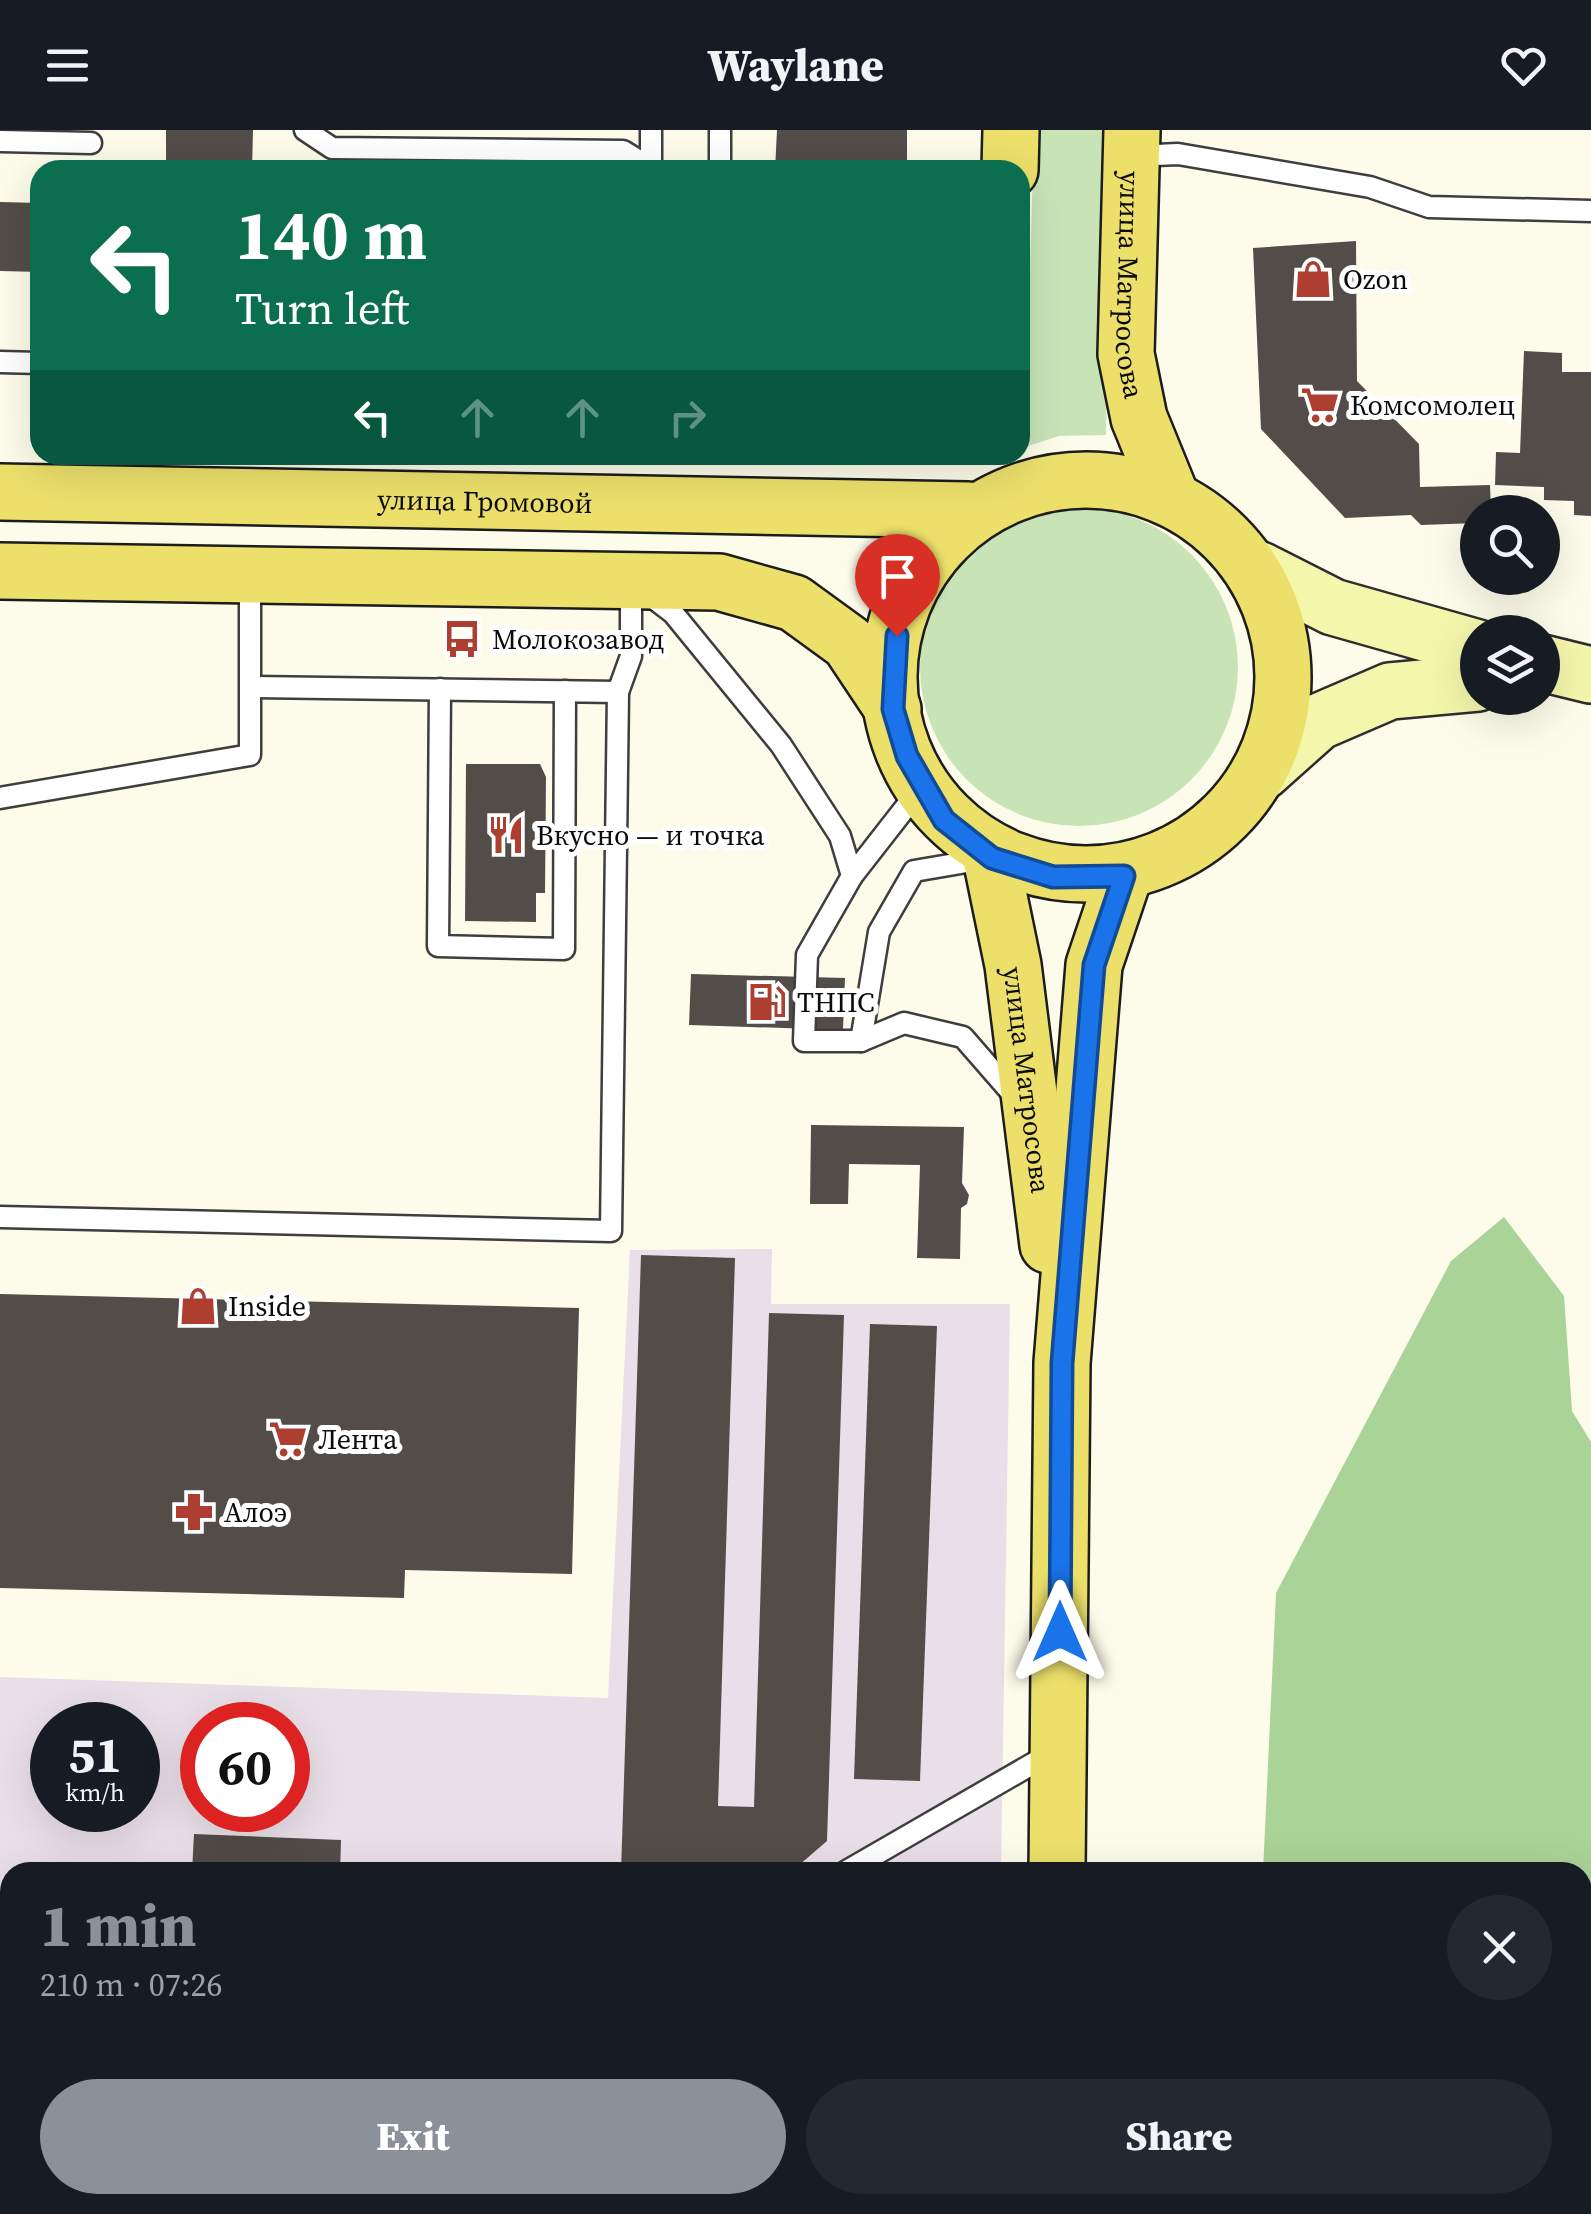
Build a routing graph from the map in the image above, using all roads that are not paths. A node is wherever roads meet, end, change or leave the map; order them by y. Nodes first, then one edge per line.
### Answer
1 (305, 130) edge
2 (651, 130) edge
3 (720, 130) edge
4 (1011, 130) edge
5 (0, 140) edge
6 (91, 143) dead end
7 (1132, 143) edge
8 (638, 160) edge
9 (652, 160) edge
10 (720, 160) edge
11 (1010, 160) edge
12 (1591, 211) edge
13 (0, 362) edge
14 (30, 363) edge
15 (988, 465) edge
16 (0, 492) edge
17 (1170, 494) junction
18 (968, 510) junction
19 (1260, 570) junction
20 (0, 571) edge
21 (250, 576) junction
22 (631, 581) junction
23 (1460, 643) edge
24 (1560, 667) edge
25 (1591, 674) edge
26 (1460, 685) edge
27 (252, 687) junction
28 (440, 689) junction
29 (1560, 689) edge
30 (565, 691) junction
31 (1591, 691) edge
32 (618, 692) junction
33 (893, 709) junction
34 (1262, 772) junction
35 (923, 785) junction
36 (0, 798) edge
37 (992, 858) junction
38 (852, 876) junction
39 (1124, 876) junction
40 (861, 1041) junction
41 (1033, 1117) junction
42 (0, 1216) edge
43 (1062, 1363) junction
44 (1060, 1748) junction
45 (861, 1862) edge
46 (1057, 1862) edge

1 - 8 lane
2 - 9 lane
3 - 10 lane
4 - 11 main road
5 - 6 lane
7 - 12 lane
7 - 17 main road, улица Матросова
13 - 14 lane
15 - 18 main road
16 - 18 main road, улица Громовой
17 - 18 main road
17 - 19 main road
18 - 33 main road
19 - 23 main road
19 - 34 main road
20 - 21 main road
21 - 22 main road
21 - 27 lane
22 - 32 lane
22 - 33 main road
22 - 38 lane
24 - 25 main road
26 - 34 main road
27 - 28 lane
27 - 36 lane
28 - 30 lane
28 - 30 lane
29 - 31 main road
30 - 32 lane
32 - 42 lane
33 - 35 main road
34 - 39 main road
35 - 37 main road
35 - 38 lane
37 - 39 main road
37 - 40 lane
37 - 41 main road, улица Матросова
38 - 40 lane
39 - 43 main road, улица Матросова
40 - 41 lane
41 - 43 main road, улица Матросова
43 - 44 main road, улица Матросова
44 - 45 lane
44 - 46 main road, улица Матросова

